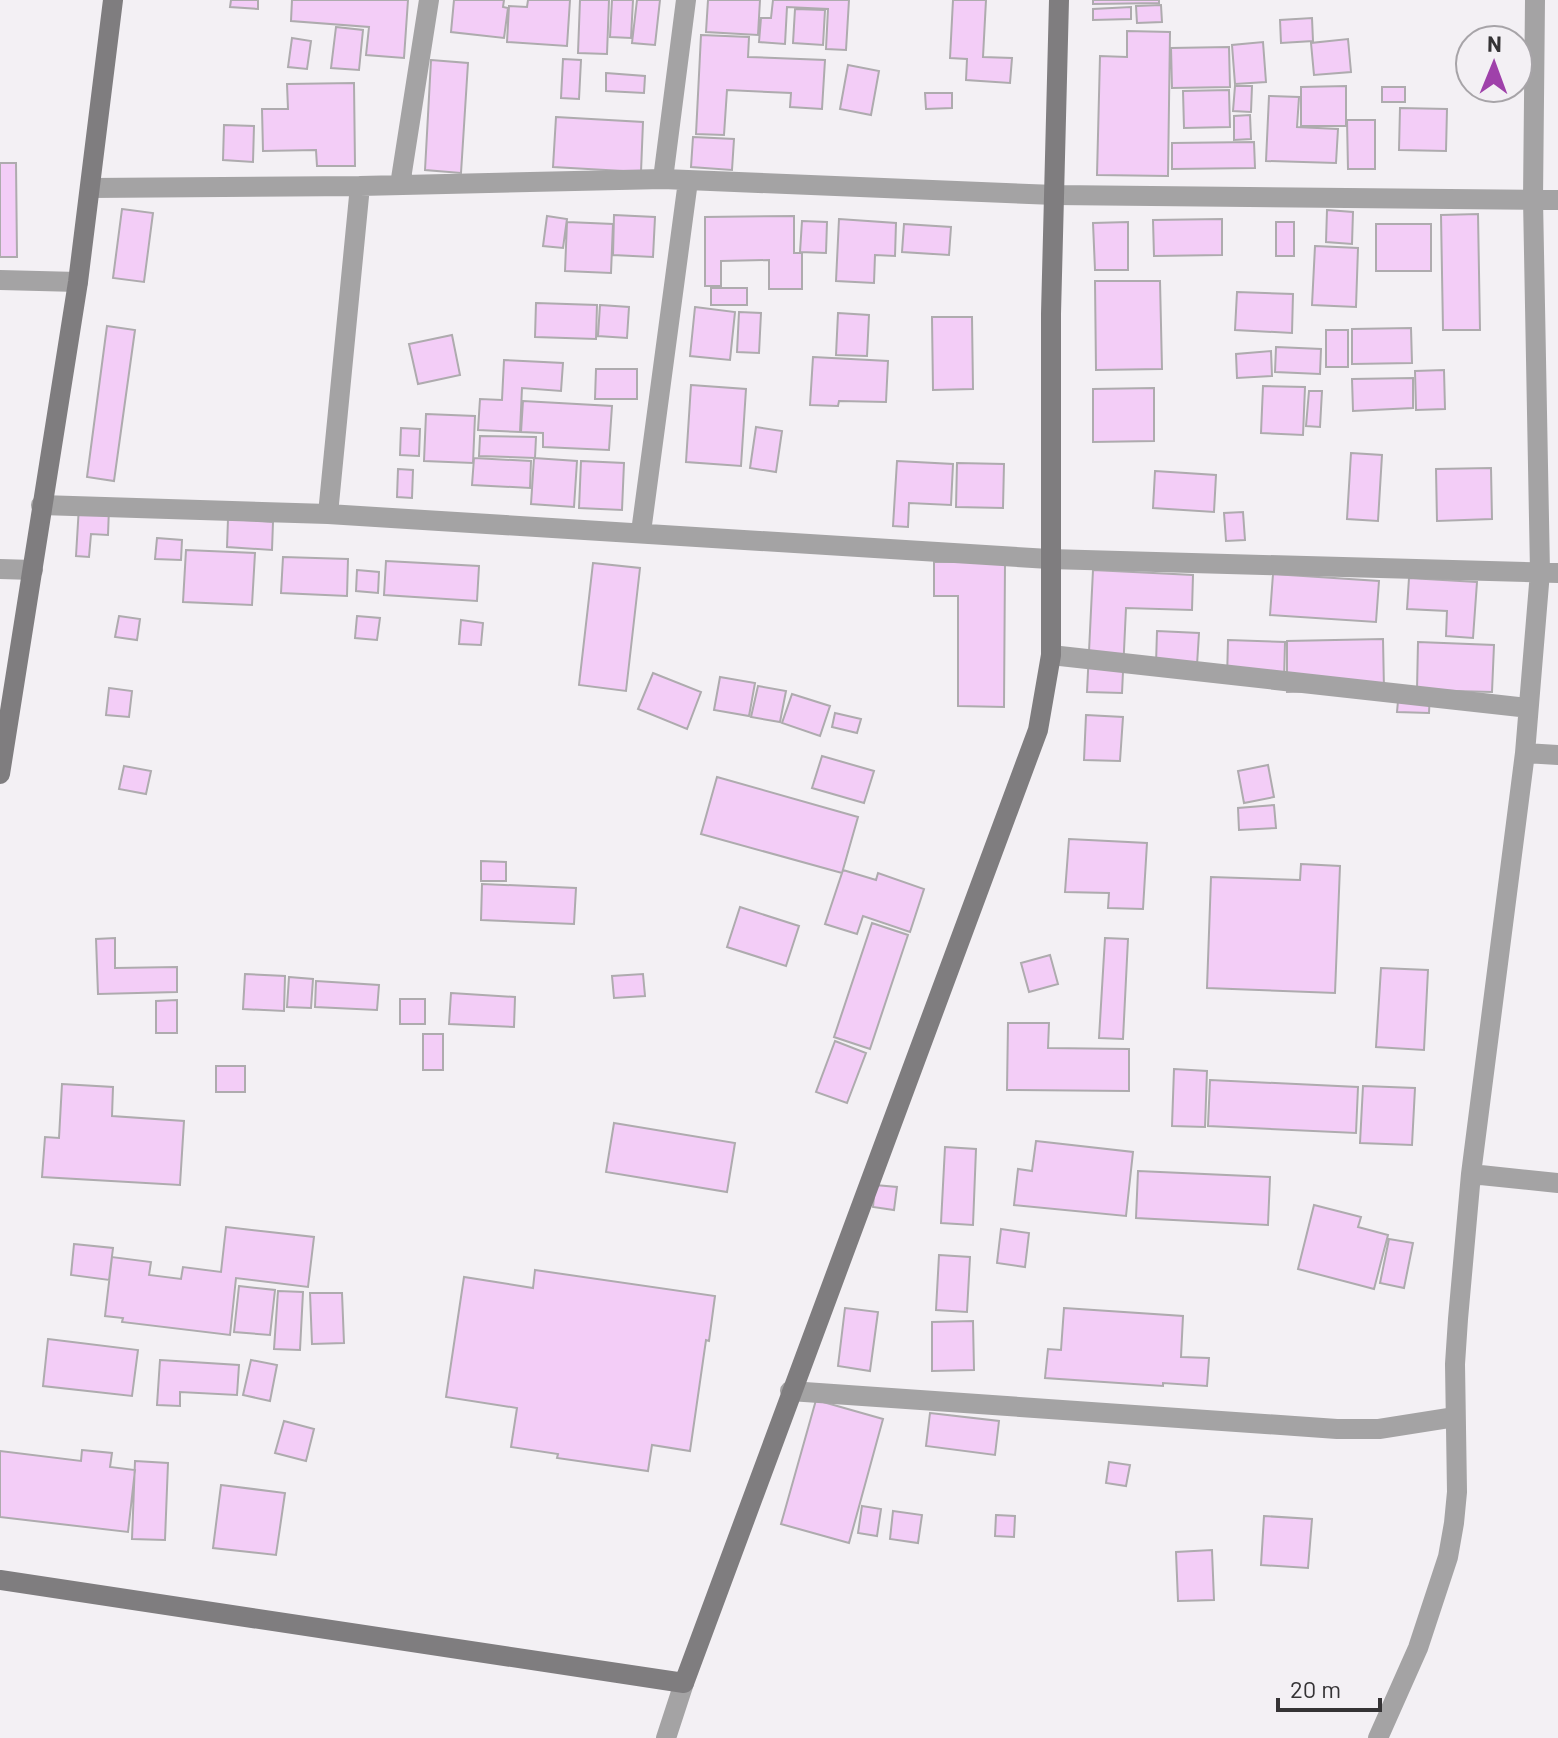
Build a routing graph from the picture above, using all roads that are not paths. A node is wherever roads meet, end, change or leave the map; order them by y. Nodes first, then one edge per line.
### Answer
1 (113, 0) edge
2 (429, 0) edge
3 (686, 0) edge
4 (1059, 0) edge
5 (1535, 0) edge
6 (663, 179) junction
7 (688, 181) junction
8 (400, 185) junction
9 (360, 186) junction
10 (90, 188) junction
11 (1055, 195) junction
12 (1533, 199) junction
13 (1558, 200) edge
14 (0, 280) edge
15 (78, 282) junction
16 (41, 505) junction
17 (328, 514) junction
18 (641, 532) junction
19 (1049, 559) junction
20 (0, 569) edge
21 (33, 570) junction
22 (1549, 573) edge
23 (1051, 655) junction
24 (1528, 708) junction
25 (1525, 753) junction
26 (1558, 755) edge
27 (0, 774) edge
28 (1471, 1174) junction
29 (1558, 1183) edge
30 (790, 1391) junction
31 (1455, 1417) junction
32 (0, 1580) edge
33 (684, 1683) junction
34 (666, 1738) edge
35 (1378, 1738) edge

1 - 10 main road
2 - 8 street
3 - 6 street
4 - 11 main road
5 - 12 street
6 - 7 street
6 - 8 street
7 - 11 street
7 - 18 street
8 - 9 street
9 - 10 street
9 - 17 street
10 - 15 main road
11 - 12 street
11 - 19 main road
12 - 13 street
12 - 22 street
14 - 15 street
15 - 16 main road
16 - 17 street
16 - 21 main road
17 - 18 street
18 - 19 street
19 - 22 street
19 - 23 main road
20 - 21 street
21 - 27 main road
22 - 24 street
23 - 24 street
23 - 30 main road
24 - 25 street
25 - 26 street
25 - 28 street
28 - 29 street
28 - 31 street
30 - 31 street
30 - 33 main road
31 - 35 street
32 - 33 main road
33 - 34 street

